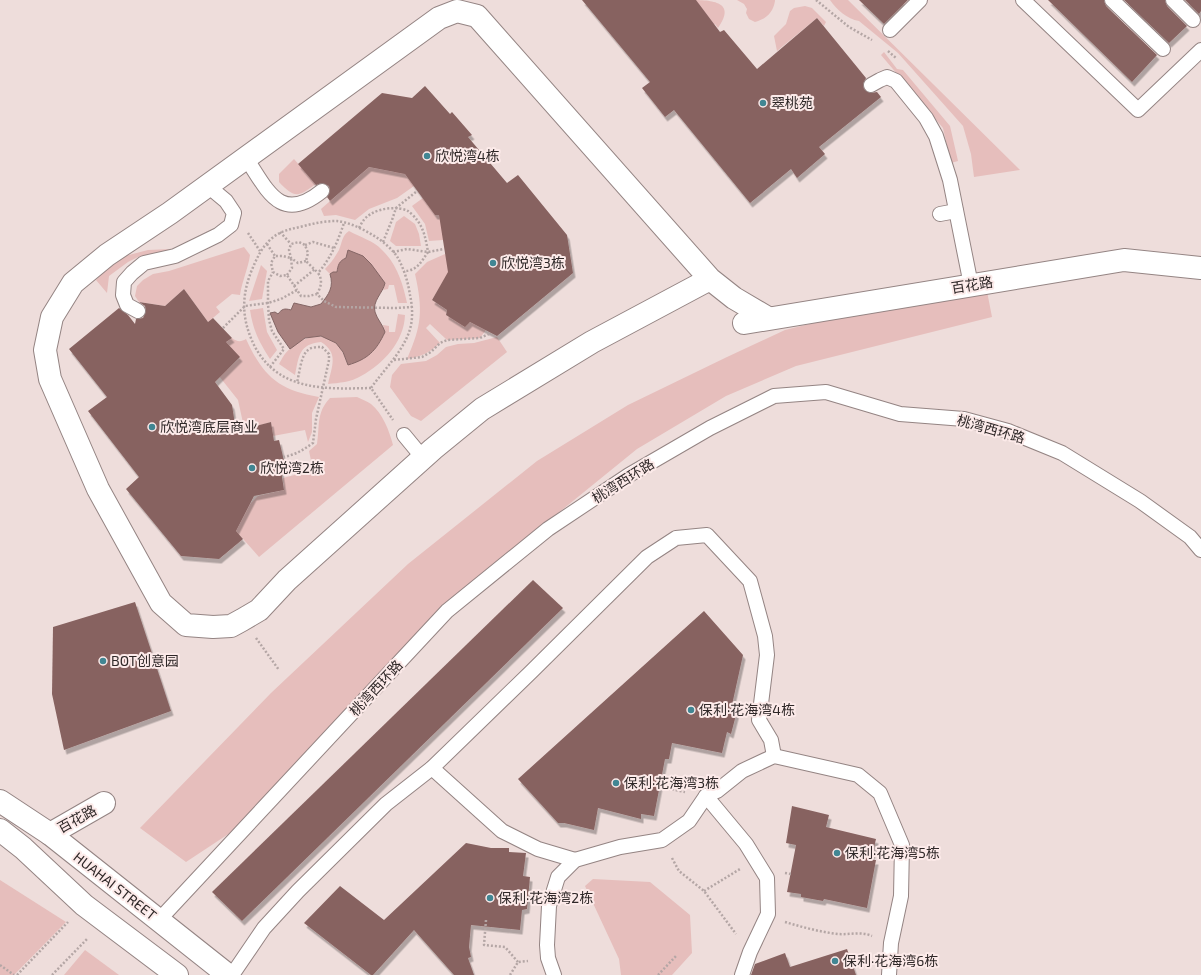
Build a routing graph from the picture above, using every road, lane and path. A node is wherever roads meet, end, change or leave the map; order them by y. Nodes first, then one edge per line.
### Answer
1 (1023, 0) edge
2 (1112, 0) edge
3 (1173, 0) edge
4 (912, 3) edge
5 (476, 8) edge
6 (1193, 20) dead end
7 (890, 30) dead end
8 (1163, 49) dead end
9 (1201, 50) edge
10 (871, 85) dead end
11 (246, 158) junction
12 (208, 186) junction
13 (322, 191) dead end
14 (417, 191) dead end
15 (396, 208) junction
16 (956, 211) junction
17 (940, 214) dead end
18 (344, 223) junction
19 (359, 228) junction
20 (280, 232) junction
21 (383, 242) junction
22 (267, 244) junction
23 (291, 244) junction
24 (305, 245) junction
25 (334, 248) junction
26 (444, 249) dead end
27 (393, 252) junction
28 (428, 252) junction
29 (275, 256) junction
30 (291, 258) junction
31 (306, 261) junction
32 (1201, 268) edge
33 (315, 270) junction
34 (404, 271) junction
35 (273, 272) junction
36 (318, 273) junction
37 (286, 275) junction
38 (710, 279) junction
39 (971, 285) junction
40 (294, 286) junction
41 (297, 290) junction
42 (317, 294) junction
43 (268, 303) junction
44 (245, 306) junction
45 (412, 307) junction
46 (132, 308) dead end
47 (768, 318) junction
48 (744, 323) dead end
49 (223, 328) dead end
50 (491, 333) dead end
51 (393, 360) junction
52 (270, 367) junction
53 (297, 382) junction
54 (323, 388) junction
55 (371, 388) junction
56 (404, 435) joint
57 (283, 457) dead end
58 (423, 458) junction
59 (1201, 550) edge
60 (242, 620) junction
61 (279, 670) dead end
62 (774, 756) junction
63 (432, 768) junction
64 (706, 796) junction
65 (0, 801) edge
66 (104, 803) dead end
67 (0, 830) edge
68 (50, 834) junction
69 (662, 840) junction
70 (575, 860) junction
71 (756, 860) junction
72 (704, 891) junction
73 (84, 905) junction
74 (768, 914) junction
75 (159, 920) junction
76 (486, 920) dead end
77 (104, 921) junction
78 (891, 943) junction
79 (750, 952) junction
80 (676, 956) dead end
81 (548, 958) junction
82 (518, 962) junction
83 (0, 965) edge
84 (14, 975) edge
85 (18, 975) edge
86 (52, 975) edge
87 (177, 975) edge
88 (228, 975) edge
89 (232, 975) edge
90 (510, 975) edge
91 (554, 975) edge
92 (658, 975) edge
93 (742, 975) edge
94 (889, 975) edge

1 - 9 lane
2 - 8 lane
3 - 6 lane
4 - 7 lane
5 - 11 street
5 - 38 street
10 - 16 lane
11 - 12 street
11 - 13 lane
12 - 46 lane
12 - 60 street
14 - 15 path
15 - 19 path
15 - 21 path
15 - 28 path
16 - 17 lane
16 - 39 lane
18 - 19 path
18 - 20 path
18 - 25 path
19 - 21 path
20 - 22 path
20 - 23 path
21 - 27 path
22 - 29 path
22 - 44 path
23 - 24 path
23 - 30 path
24 - 25 path
24 - 31 path
25 - 36 path
26 - 28 path
27 - 28 path
27 - 34 path
28 - 34 path
29 - 30 path
29 - 35 path
30 - 31 path
30 - 37 path
31 - 33 path
32 - 39 street, 百花路
33 - 36 path
33 - 40 path
34 - 45 path
35 - 37 path
35 - 43 path
36 - 42 path
37 - 40 path
38 - 47 street
38 - 58 street
39 - 47 street, 百花路
40 - 41 path
41 - 42 path
41 - 43 path
42 - 45 path
43 - 44 path
43 - 52 path
44 - 49 path
44 - 52 path
45 - 51 path
47 - 48 street, 百花路
50 - 51 path
51 - 55 path
52 - 53 path
53 - 54 path
53 - 54 path
54 - 55 path
54 - 57 path
55 - 56 path
56 - 58 lane
58 - 60 street
59 - 75 lane, 桃湾西环路
60 - 61 path
62 - 63 lane
62 - 64 lane
62 - 78 lane
63 - 70 lane
63 - 89 lane
64 - 69 lane
64 - 71 lane
65 - 68 street, HUAHAI STREET
66 - 68 street, 百花路
67 - 73 street
68 - 75 street, HUAHAI STREET
69 - 70 lane
69 - 72 path
70 - 81 lane
71 - 72 path
71 - 74 lane
72 - 79 path
73 - 77 street
73 - 85 path
74 - 78 path
74 - 79 lane
75 - 88 street, HUAHAI STREET
76 - 82 path
77 - 86 path
77 - 87 street
78 - 94 lane
79 - 93 lane
80 - 92 path
81 - 82 path
81 - 91 lane
82 - 90 path
83 - 84 path

